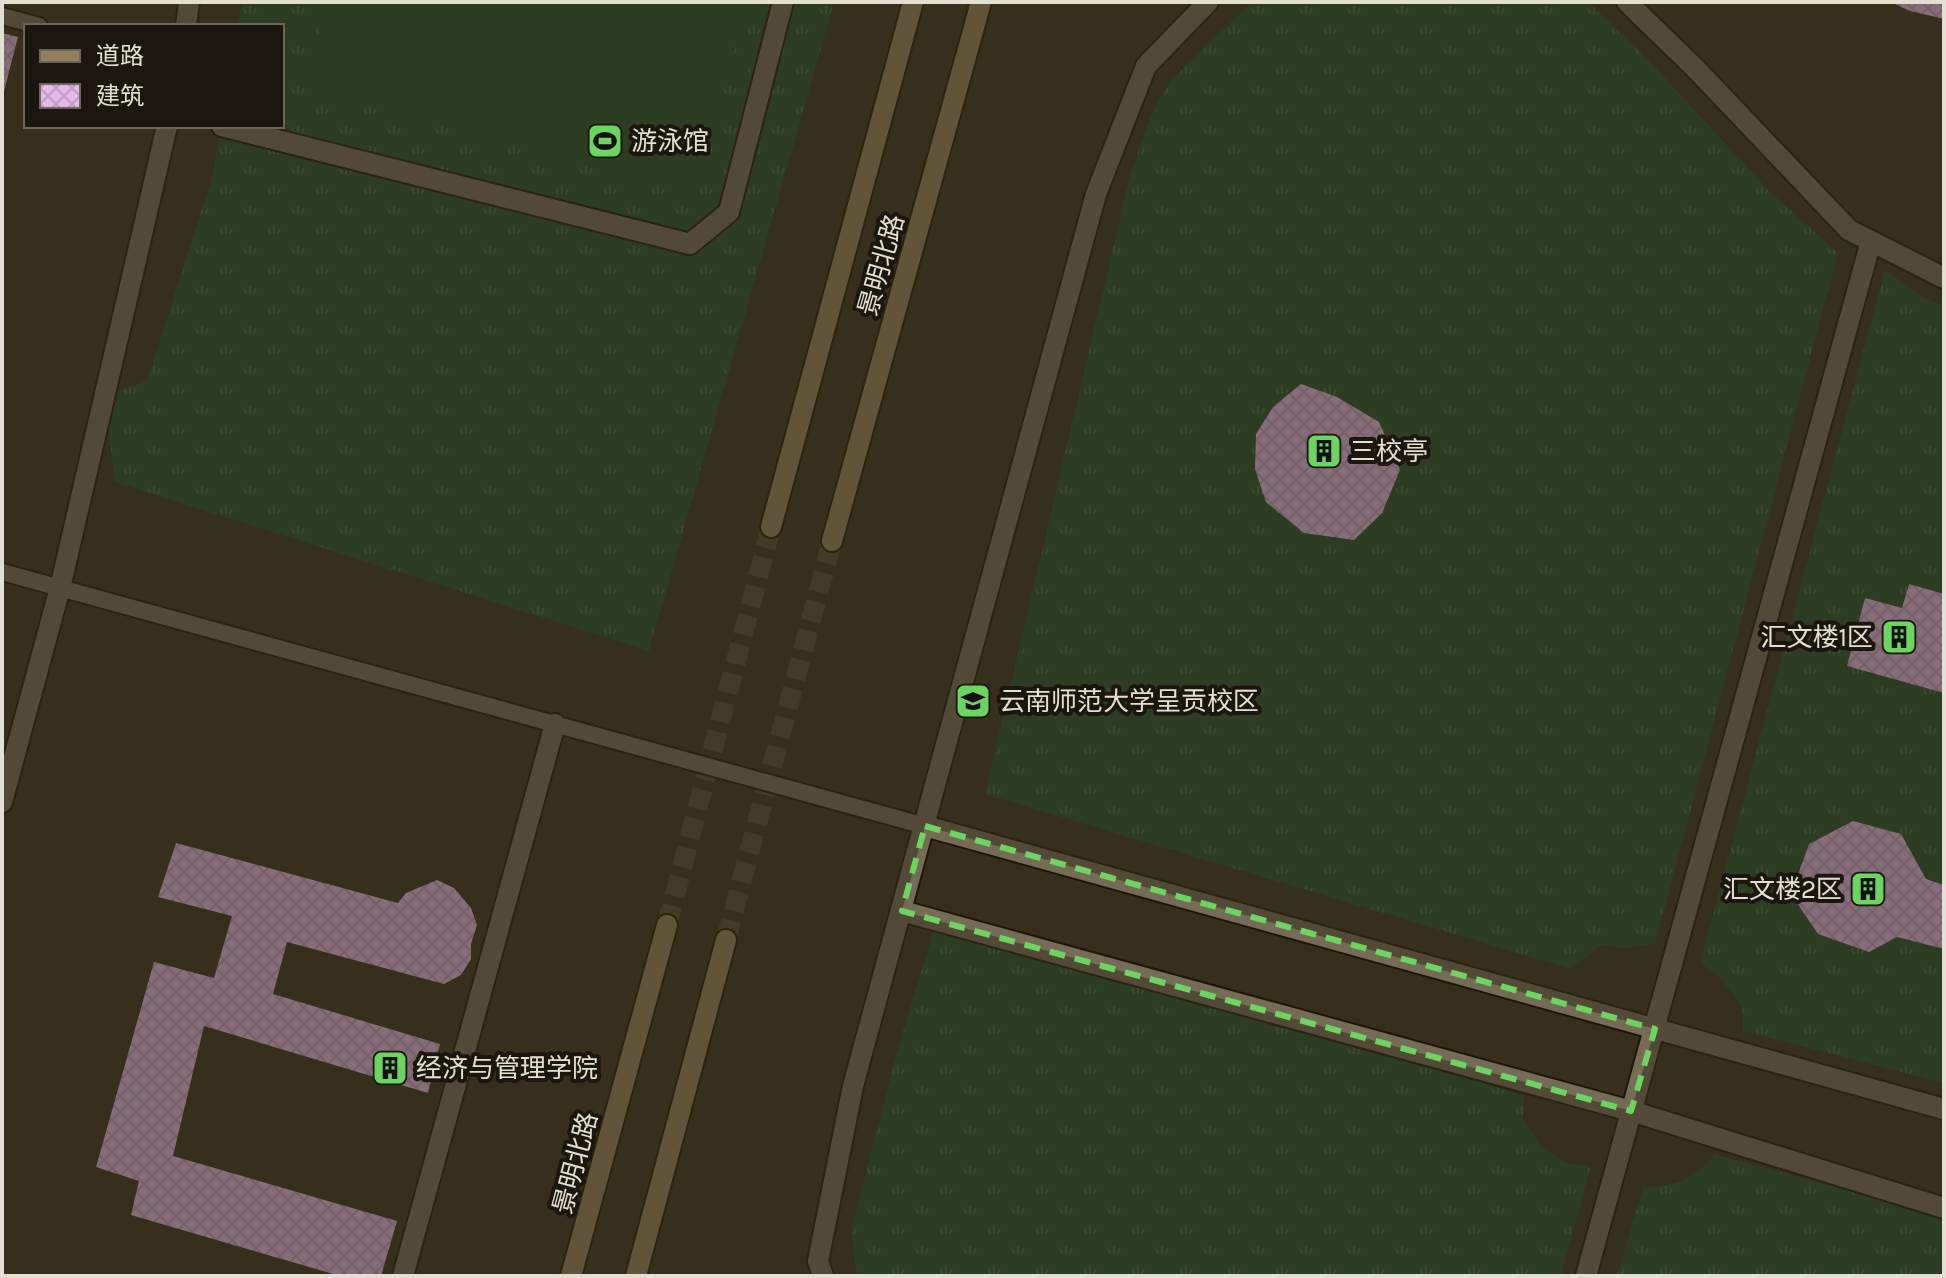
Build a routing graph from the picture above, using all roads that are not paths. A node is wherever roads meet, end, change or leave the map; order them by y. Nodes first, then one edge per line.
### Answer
1 (189, 2) edge
2 (783, 2) edge
3 (913, 2) edge
4 (981, 2) edge
5 (1208, 2) edge
6 (1627, 2) edge
7 (2, 16) edge
8 (32, 24) edge
9 (186, 24) edge
10 (167, 128) edge
11 (230, 128) edge
12 (1871, 241) junction
13 (1944, 278) edge
14 (771, 527) tunnel mouth
15 (832, 541) tunnel mouth
16 (2, 572) edge
17 (60, 588) junction
18 (555, 724) junction
19 (2, 802) edge
20 (925, 826) junction
21 (902, 911) junction
22 (667, 925) tunnel mouth
23 (726, 940) tunnel mouth
24 (1655, 1029) junction
25 (1944, 1109) edge
26 (1631, 1111) junction
27 (1944, 1208) edge
28 (403, 1276) edge
29 (571, 1276) edge
30 (636, 1276) edge
31 (823, 1276) edge
32 (1586, 1276) edge

1 - 9 street
2 - 11 street
3 - 14 main road, 景明北路
4 - 15 main road, 景明北路
5 - 20 street
6 - 12 street
7 - 8 lane
10 - 17 street
12 - 13 street
12 - 24 street
16 - 17 lane
17 - 18 lane
17 - 19 street
18 - 20 lane
18 - 28 street
20 - 21 street
20 - 24 street
21 - 26 street
21 - 31 street
22 - 29 main road, 景明北路
23 - 30 main road
24 - 25 street
24 - 26 street
26 - 27 street
26 - 32 street

